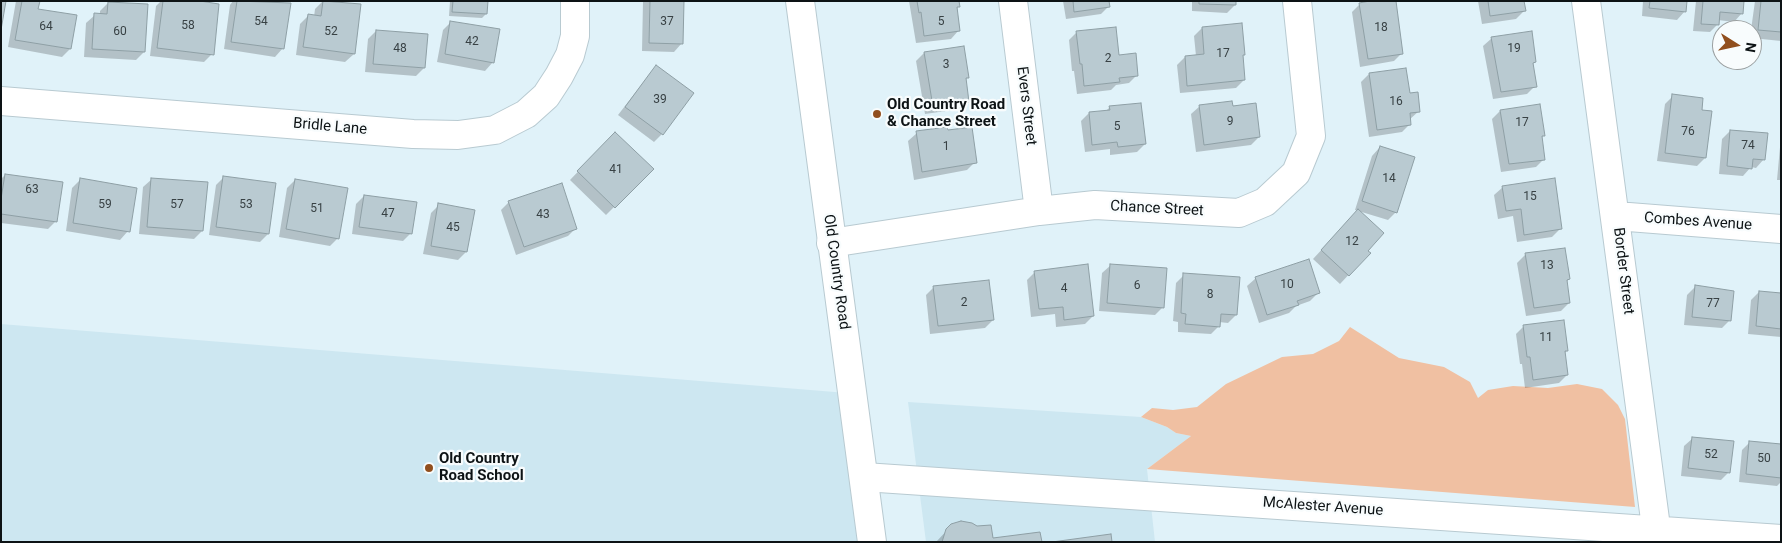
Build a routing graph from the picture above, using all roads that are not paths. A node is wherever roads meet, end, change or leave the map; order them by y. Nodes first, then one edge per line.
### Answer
1 (575, 1) edge
2 (800, 1) edge
3 (1013, 1) edge
4 (1297, 1) edge
5 (1586, 1) edge
6 (1, 101) edge
7 (1039, 211) junction
8 (1616, 216) junction
9 (1781, 229) edge
10 (832, 243) junction
11 (864, 477) junction
12 (1657, 535) edge
13 (1781, 539) edge
14 (872, 542) edge

1 - 6 street, Bridle Lane
2 - 10 street, Old Country Road
3 - 7 street, Evers Street
4 - 7 street, Chance Street
5 - 8 street, Border Street
7 - 10 street, Chance Street
8 - 9 street, Combes Avenue
8 - 12 street, Border Street
10 - 11 street, Old Country Road
11 - 12 street, McAlester Avenue
11 - 14 street, Old Country Road
12 - 13 street, McAlester Avenue

